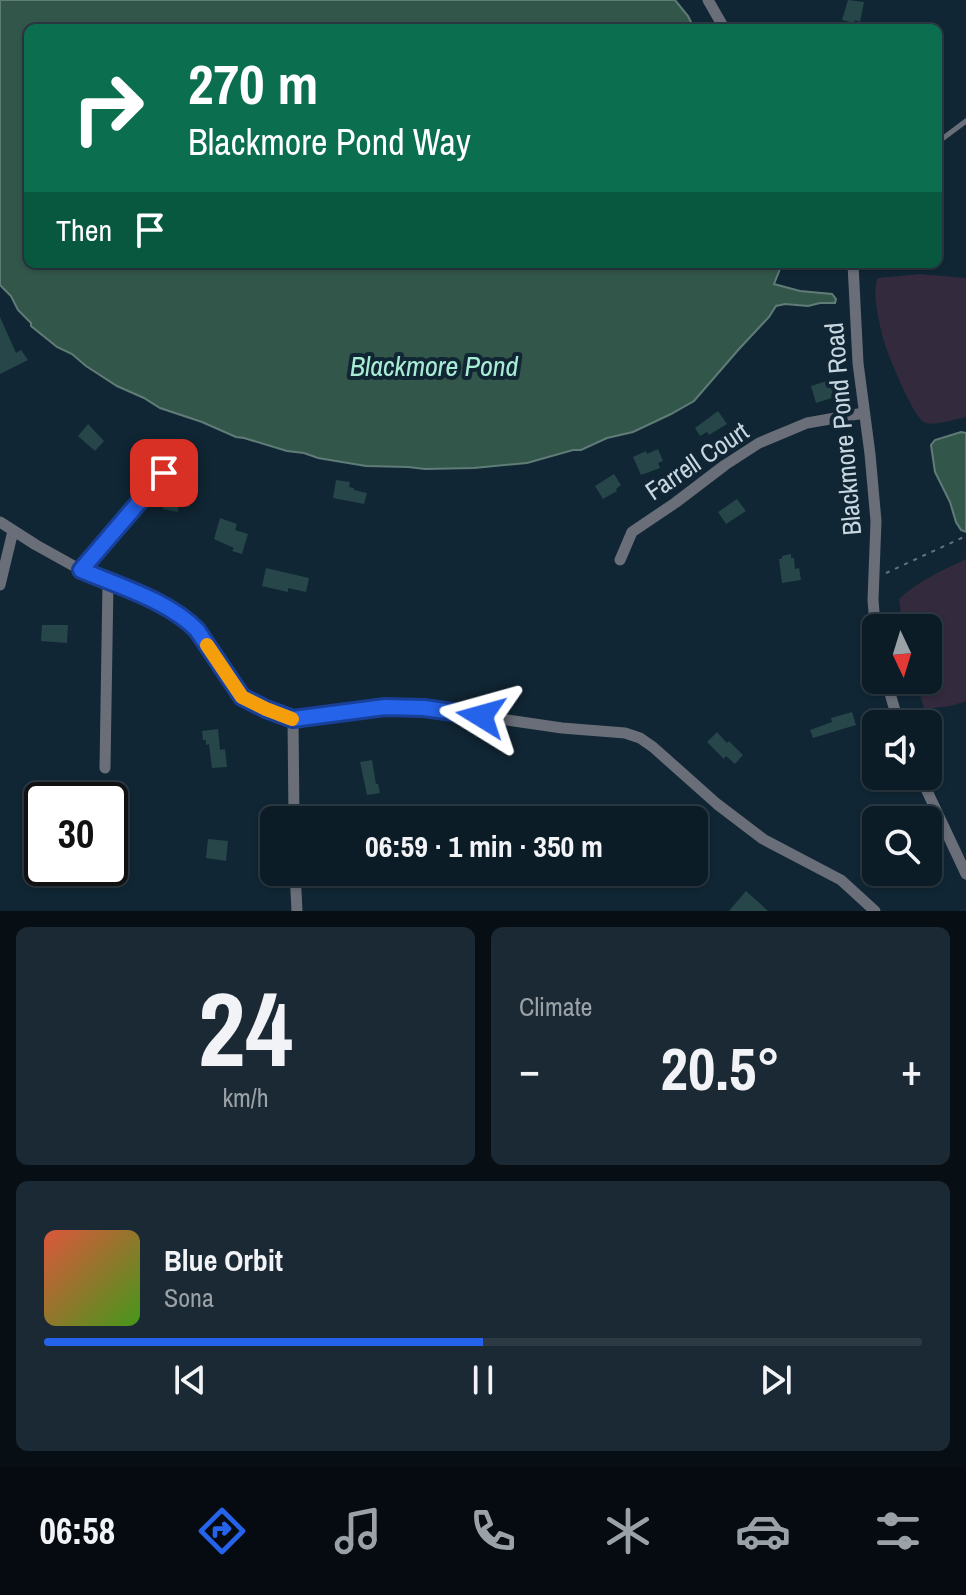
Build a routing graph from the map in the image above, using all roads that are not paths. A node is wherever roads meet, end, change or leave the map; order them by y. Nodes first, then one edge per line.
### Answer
1 (708, 0) edge
2 (722, 24) edge
3 (966, 121) edge
4 (942, 139) edge
5 (853, 268) edge
6 (864, 413) junction
7 (164, 473) dead end
8 (0, 522) edge
9 (13, 531) junction
10 (620, 560) dead end
11 (81, 570) junction
12 (108, 582) junction
13 (0, 585) edge
14 (874, 614) edge
15 (293, 719) junction
16 (105, 768) dead end
17 (927, 790) edge
18 (294, 806) edge
19 (966, 874) edge
20 (296, 886) edge
21 (297, 911) edge
22 (875, 911) edge

1 - 2 street
3 - 4 lane
5 - 6 street, Blackmore Pond Road
6 - 10 street, Farrell Court
6 - 14 street, Blackmore Pond Road
7 - 11 street
8 - 9 street
9 - 11 street
9 - 13 street
11 - 12 street
12 - 15 street
12 - 16 street
15 - 18 street
15 - 22 street
17 - 19 street
20 - 21 street

